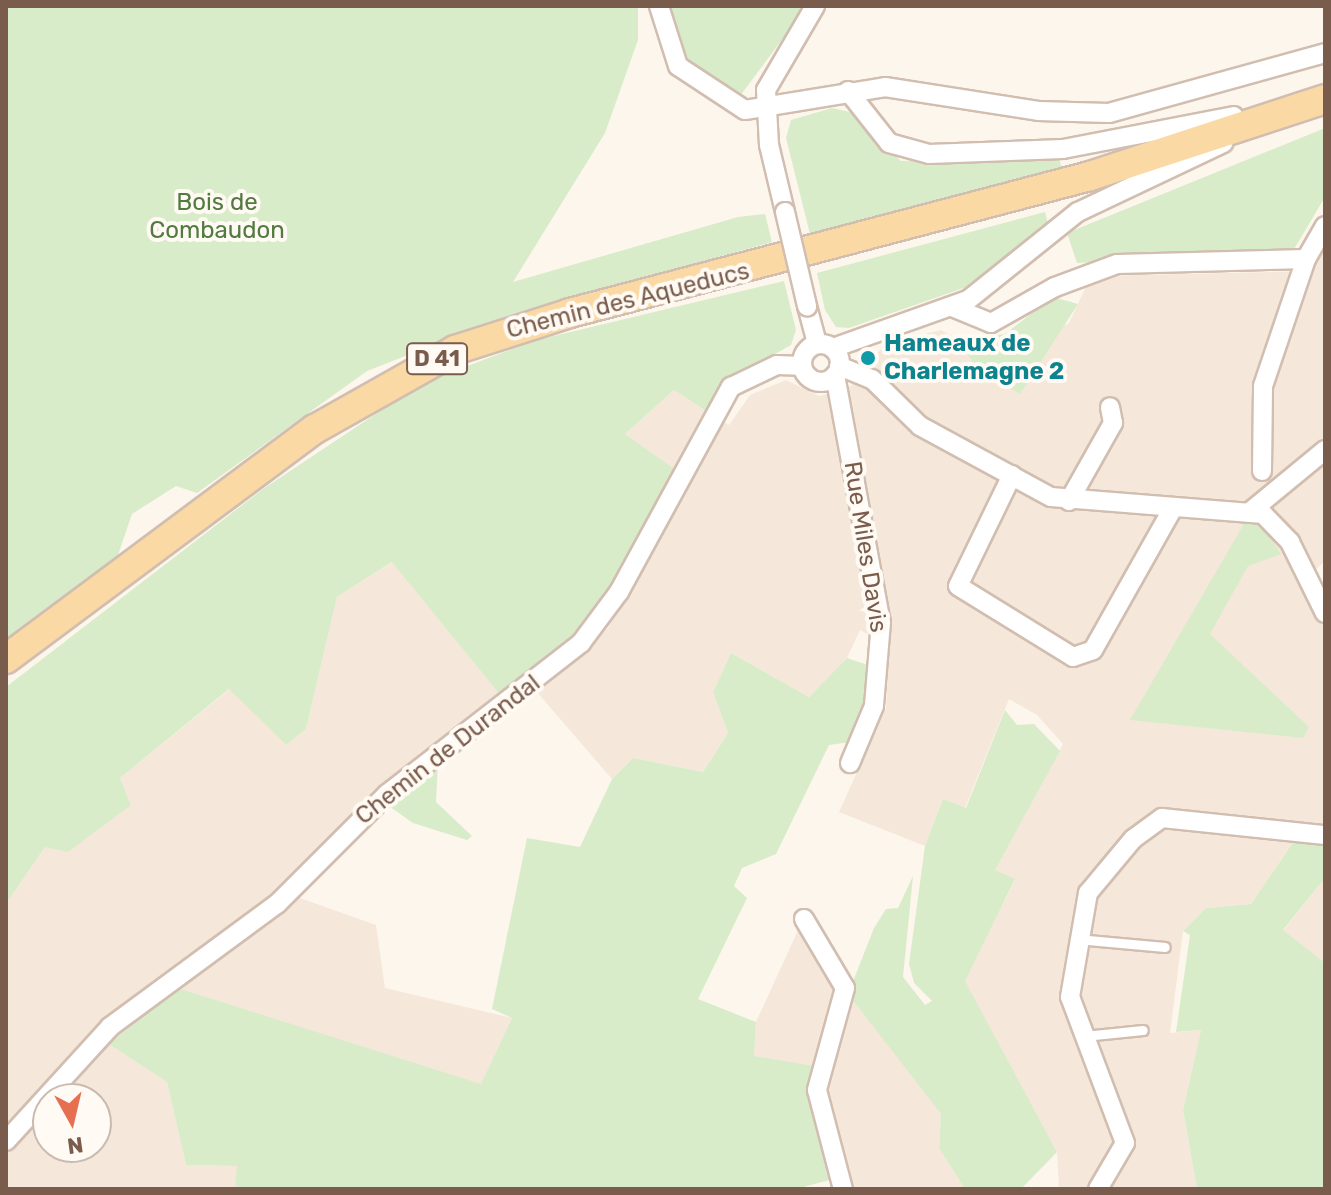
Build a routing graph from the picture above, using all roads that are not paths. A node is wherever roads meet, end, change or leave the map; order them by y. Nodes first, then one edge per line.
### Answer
1 (659, 6) edge
2 (815, 6) edge
3 (1325, 53) edge
4 (885, 87) junction
5 (848, 91) junction
6 (1320, 101) edge
7 (764, 107) junction
8 (1274, 116) junction
9 (878, 130) junction
10 (1325, 226) edge
11 (1306, 259) junction
12 (952, 307) junction
13 (831, 359) junction
14 (802, 366) junction
15 (1110, 407) dead end
16 (1325, 450) edge
17 (1262, 471) dead end
18 (1012, 475) junction
19 (1069, 501) junction
20 (1173, 508) junction
21 (1251, 511) junction
22 (1325, 613) edge
23 (6, 659) edge
24 (850, 763) dead end
25 (1325, 835) edge
26 (804, 919) dead end
27 (1075, 939) junction
28 (1165, 947) dead end
29 (1143, 1030) dead end
30 (1084, 1036) junction
31 (6, 1141) edge
32 (843, 1189) edge
33 (1098, 1189) edge

1 - 7 street
2 - 7 street
3 - 4 street
4 - 5 street
4 - 9 street
5 - 7 street
5 - 9 street
6 - 8 main road, Chemin des Aqueducs / D 41
6 - 9 street
7 - 13 street, bridge
8 - 12 street
8 - 23 main road, Chemin des Aqueducs / D 41
10 - 11 street
11 - 12 street
11 - 17 street
12 - 13 street
13 - 14 street
13 - 14 street
13 - 18 street
13 - 24 street, Rue Miles Davis
14 - 31 street, Chemin de Durandal
15 - 19 street
16 - 21 street
18 - 19 street
18 - 20 street
19 - 20 street
20 - 21 street
21 - 22 street
25 - 27 street
26 - 32 street
27 - 28 lane
27 - 30 street
29 - 30 lane
30 - 33 street

